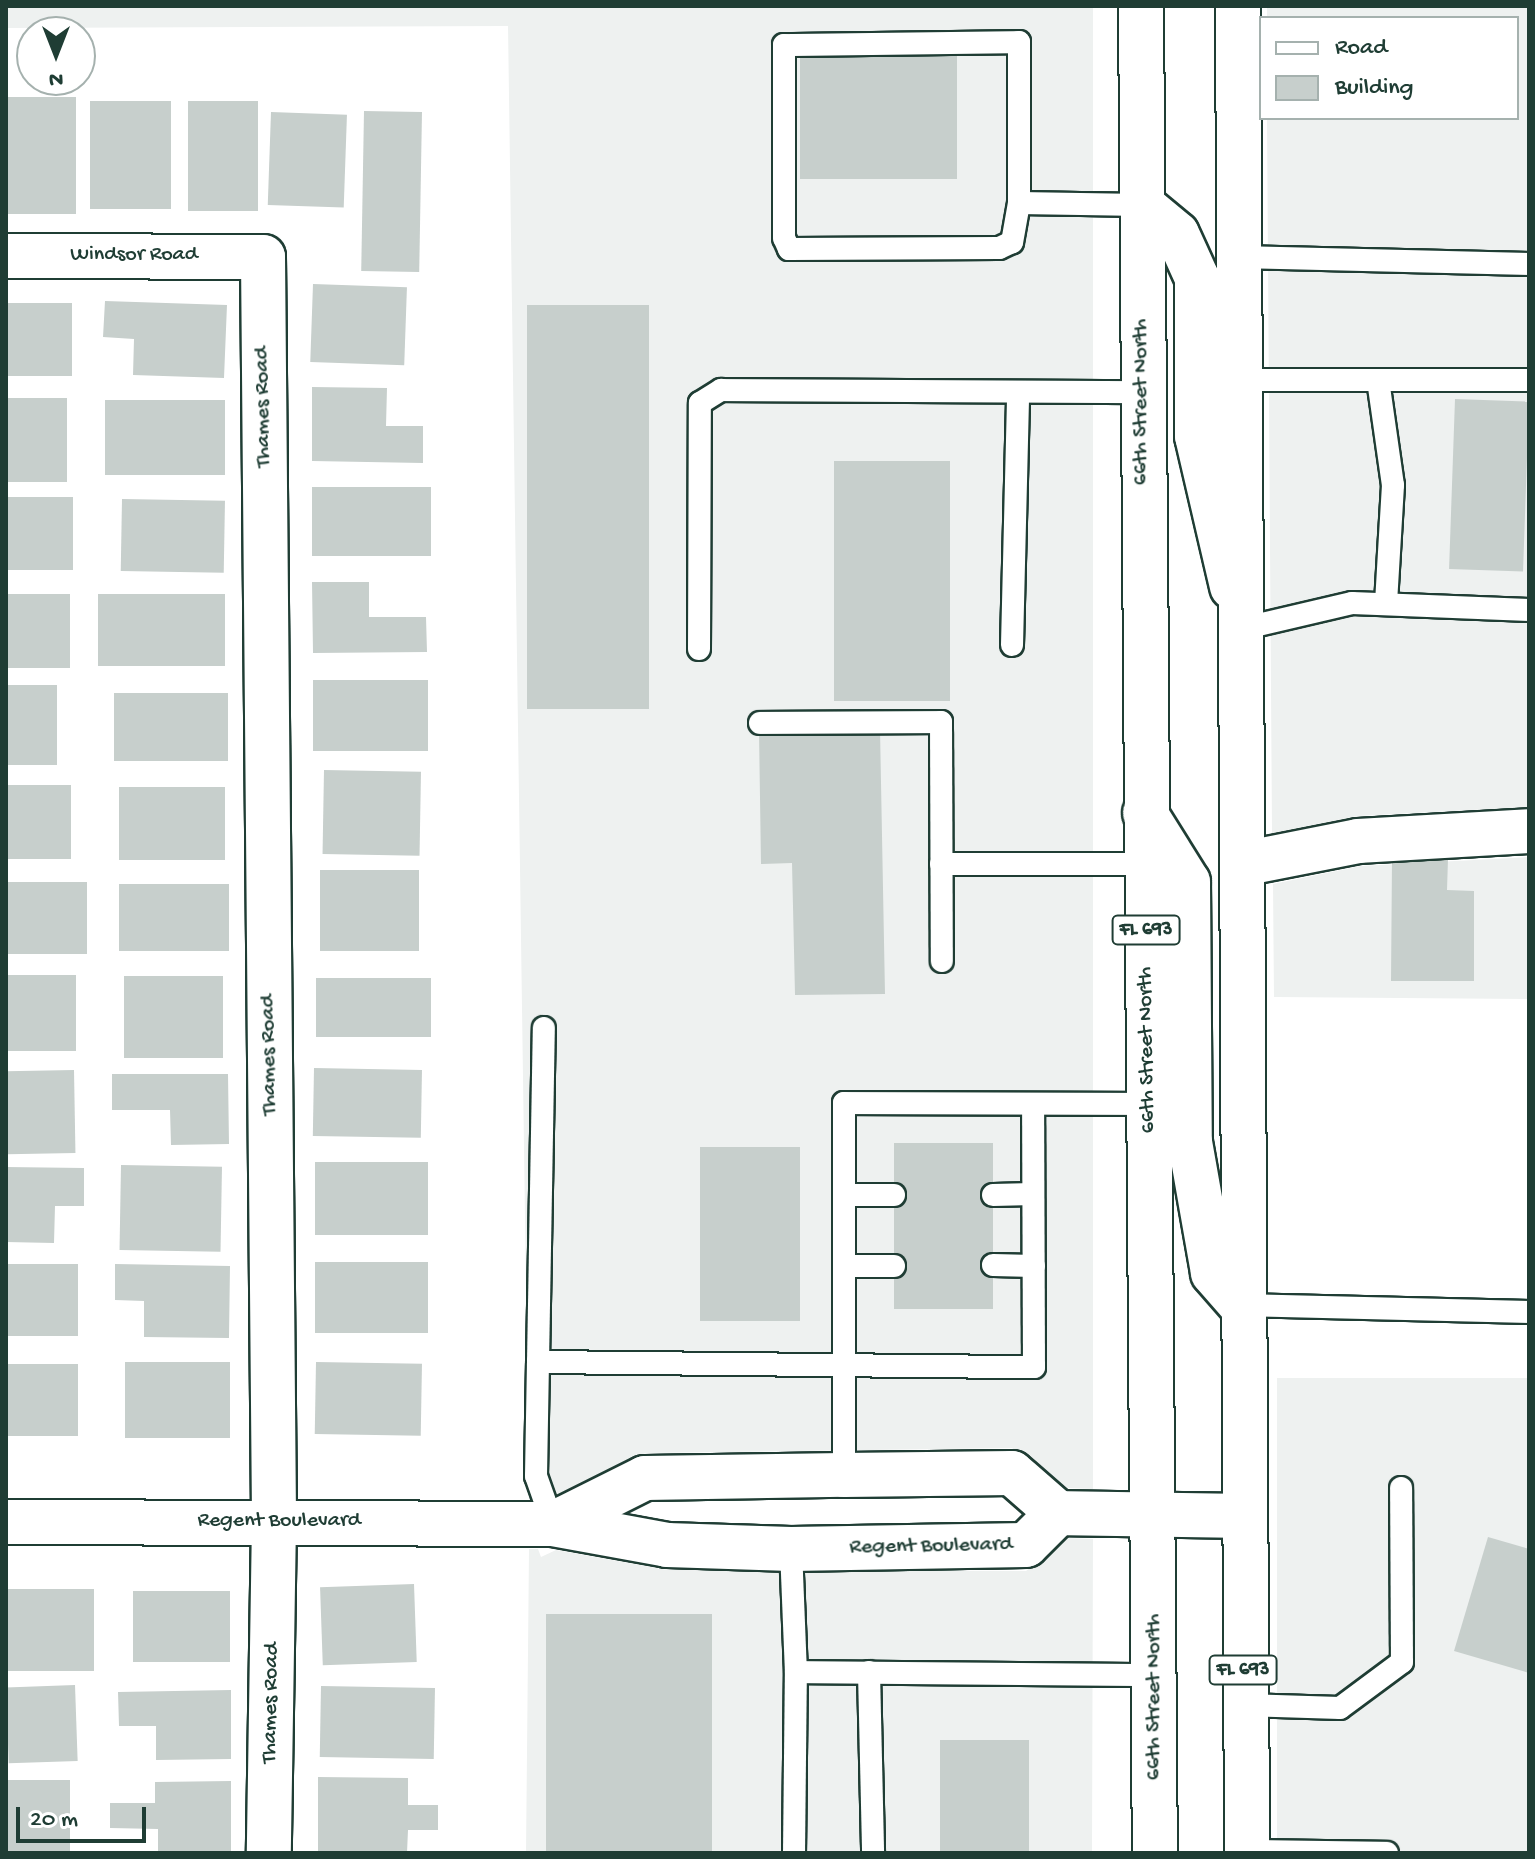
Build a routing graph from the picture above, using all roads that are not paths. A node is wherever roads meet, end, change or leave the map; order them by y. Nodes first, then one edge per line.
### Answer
1 (1141, 6) edge
2 (1238, 6) edge
3 (1019, 203) junction
4 (1142, 205) junction
5 (6, 256) edge
6 (263, 257) joint
7 (1239, 257) junction
8 (1529, 264) edge
9 (1220, 380) junction
10 (1378, 380) junction
11 (1529, 380) edge
12 (1018, 392) junction
13 (1142, 392) junction
14 (1386, 604) junction
15 (1529, 610) edge
16 (1241, 629) junction
17 (1012, 645) dead end
18 (699, 649) dead end
19 (760, 723) dead end
20 (1144, 813) junction
21 (1529, 831) edge
22 (941, 864) junction
23 (1145, 864) junction
24 (1242, 864) junction
25 (942, 961) dead end
26 (544, 1028) dead end
27 (1033, 1104) junction
28 (1149, 1104) junction
29 (1033, 1194) junction
30 (844, 1195) junction
31 (894, 1195) dead end
32 (993, 1195) dead end
33 (993, 1265) dead end
34 (844, 1266) junction
35 (894, 1266) dead end
36 (1034, 1266) junction
37 (1241, 1305) junction
38 (1529, 1312) edge
39 (538, 1362) junction
40 (844, 1368) junction
41 (844, 1475) junction
42 (1401, 1488) dead end
43 (1058, 1513) junction
44 (1156, 1515) junction
45 (1241, 1516) junction
46 (274, 1521) junction
47 (6, 1522) edge
48 (553, 1524) junction
49 (791, 1549) junction
50 (796, 1672) junction
51 (869, 1672) junction
52 (1155, 1675) junction
53 (1244, 1705) junction
54 (1246, 1852) edge
55 (269, 1853) edge
56 (794, 1853) edge
57 (873, 1853) edge
58 (1155, 1853) edge
59 (1387, 1853) edge

1 - 4 main road, 66th Street North / FL 693
2 - 7 main road, FL 693
3 - 3 lane
3 - 4 lane
4 - 9 main road
4 - 13 main road, 66th Street North / FL 693
5 - 6 main road, Windsor Road
6 - 46 main road, Thames Road
7 - 8 lane
7 - 9 main road, FL 693
9 - 10 lane
9 - 16 main road, FL 693
10 - 11 lane
10 - 14 lane
12 - 13 lane
12 - 17 lane
12 - 18 lane
13 - 20 main road, 66th Street North / FL 693
14 - 15 lane
14 - 16 lane
16 - 24 main road, FL 693
19 - 22 lane
20 - 23 main road, 66th Street North / FL 693
20 - 37 main road
21 - 24 main road
22 - 23 lane
22 - 25 lane
23 - 28 main road, 66th Street North / FL 693
24 - 37 main road, FL 693
26 - 39 lane
27 - 28 lane
27 - 29 lane
27 - 30 lane
28 - 44 main road, 66th Street North / FL 693
29 - 32 lane
29 - 36 lane
30 - 31 lane
30 - 34 lane
33 - 36 lane
34 - 35 lane
34 - 40 lane
36 - 40 lane
37 - 38 lane
37 - 45 main road, FL 693
39 - 40 lane
39 - 48 lane
40 - 41 lane
41 - 43 main road, Regent Boulevard
41 - 48 main road, Regent Boulevard
42 - 53 lane
43 - 44 main road
43 - 49 main road, Regent Boulevard
44 - 45 main road
44 - 52 main road, 66th Street North / FL 693
45 - 53 main road, FL 693
46 - 47 main road, Regent Boulevard
46 - 48 main road, Regent Boulevard
46 - 55 main road, Thames Road
48 - 49 main road, Regent Boulevard
49 - 50 lane
50 - 51 lane
50 - 56 lane
51 - 52 lane
51 - 57 lane
52 - 58 main road, 66th Street North / FL 693
53 - 54 main road, FL 693
54 - 59 lane

